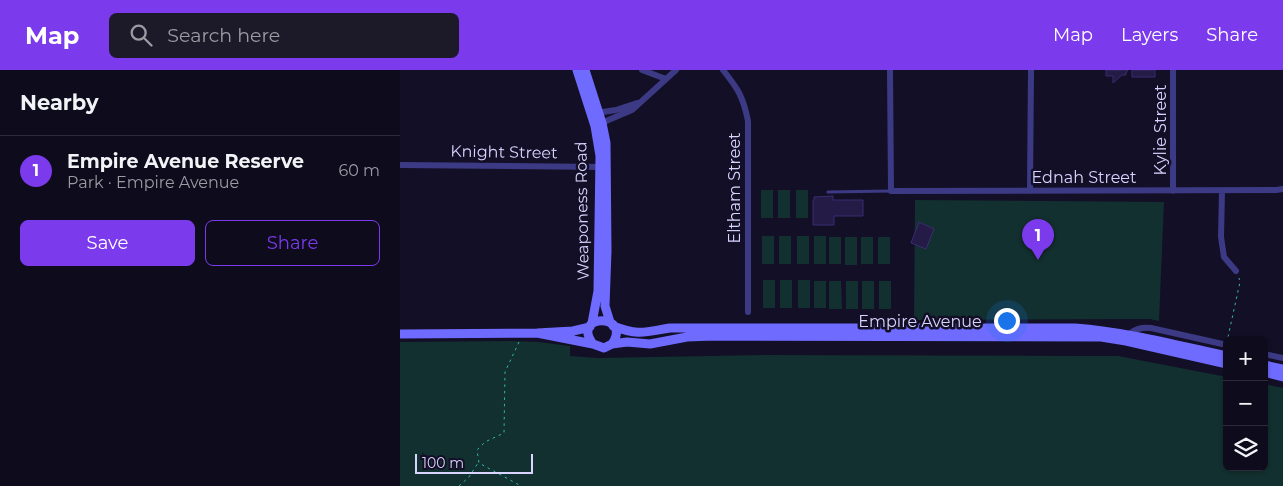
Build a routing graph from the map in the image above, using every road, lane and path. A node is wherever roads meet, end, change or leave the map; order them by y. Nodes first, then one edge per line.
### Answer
1 (578, 70) edge
2 (585, 70) edge
3 (642, 70) edge
4 (676, 70) edge
5 (723, 70) edge
6 (890, 70) edge
7 (1031, 70) edge
8 (1173, 70) edge
9 (666, 79) junction
10 (640, 101) junction
11 (595, 114) junction
12 (598, 125) junction
13 (400, 166) edge
14 (604, 166) junction
15 (891, 191) junction
16 (1030, 191) junction
17 (1173, 191) junction
18 (1222, 191) junction
19 (1281, 191) edge
20 (828, 192) dead end
21 (1236, 271) dead end
22 (1240, 282) dead end
23 (748, 312) dead end
24 (612, 324) junction
25 (591, 325) junction
26 (523, 332) junction
27 (537, 333) junction
28 (400, 334) edge
29 (1129, 334) junction
30 (1228, 336) edge
31 (593, 344) junction
32 (612, 344) junction
33 (1223, 345) edge
34 (1223, 355) edge
35 (1268, 355) edge
36 (1283, 358) edge
37 (1223, 363) edge
38 (1268, 366) edge
39 (1283, 369) edge
40 (1268, 373) edge
41 (1283, 377) edge
42 (479, 463) junction
43 (460, 486) edge
44 (521, 486) edge

1 - 11 main road, Weaponess Road
2 - 11 main road, Weaponess Road
3 - 9 street
4 - 9 street
5 - 23 street, Eltham Street
6 - 15 street
7 - 16 street
8 - 17 street, Kylie Street
9 - 10 street
10 - 11 street
10 - 12 street
11 - 12 main road, Weaponess Road
12 - 14 main road, Weaponess Road
13 - 14 street, Knight Street
14 - 24 main road, Weaponess Road
14 - 25 main road, Weaponess Road
15 - 16 street, Ednah Street
15 - 20 lane
16 - 17 street, Ednah Street
17 - 18 street, Ednah Street
18 - 19 street, Ednah Street
18 - 21 street
22 - 30 path
24 - 25 main road, Empire Avenue
24 - 29 main road, Empire Avenue
24 - 32 main road
25 - 27 main road, Empire Avenue
25 - 31 main road
26 - 27 main road, Empire Avenue
26 - 28 main road, Empire Avenue
26 - 42 path
27 - 31 main road, Empire Avenue
29 - 33 street
29 - 34 main road, Empire Avenue
31 - 32 main road, Empire Avenue
32 - 37 main road, Empire Avenue
35 - 36 street
38 - 39 main road
40 - 41 main road
42 - 43 path
42 - 44 path

